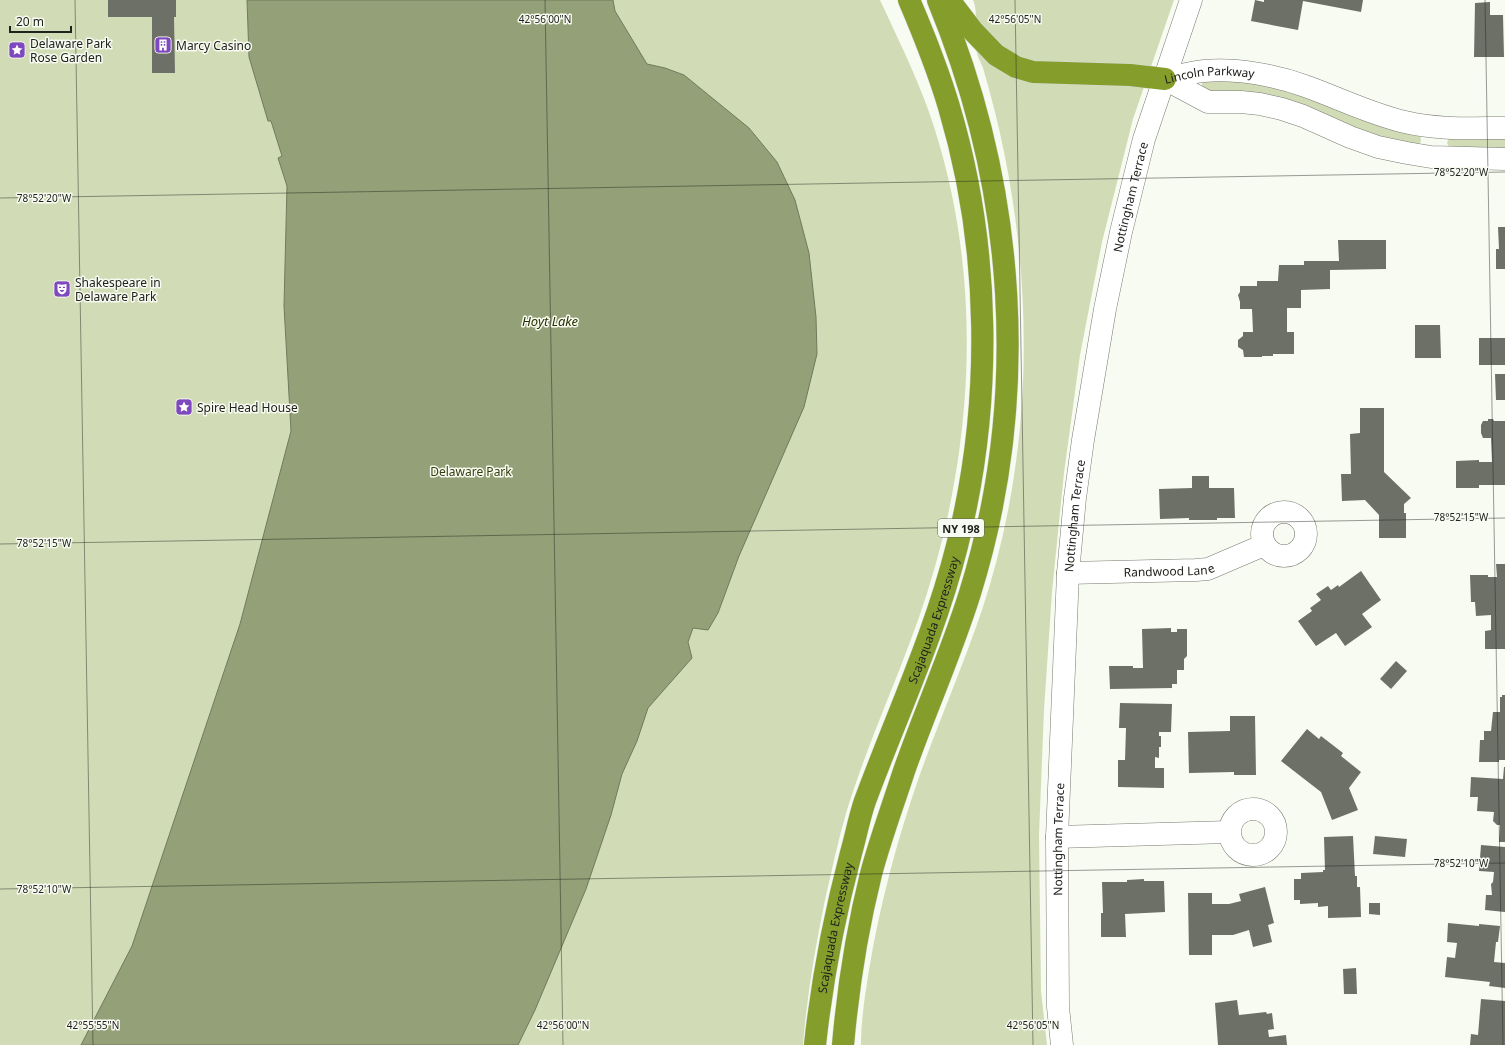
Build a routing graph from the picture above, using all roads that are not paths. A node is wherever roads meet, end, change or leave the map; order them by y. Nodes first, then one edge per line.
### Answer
1 (909, 0) edge
2 (938, 0) edge
3 (949, 0) edge
4 (1191, 0) edge
5 (1165, 79) junction
6 (1438, 127) junction
7 (1505, 128) edge
8 (1431, 157) junction
9 (1505, 159) edge
10 (1264, 545) dead end
11 (1068, 573) junction
12 (1229, 832) dead end
13 (1057, 837) junction
14 (814, 1045) edge
15 (843, 1045) edge
16 (1062, 1045) edge

1 - 14 highway, Scajaquada Expressway / NY 198
2 - 15 highway, Scajaquada Expressway / NY 198
3 - 5 highway
4 - 5 street, Nottingham Terrace
5 - 6 street, Lincoln Parkway
5 - 8 street, Lincoln Parkway
5 - 11 street, Nottingham Terrace
6 - 7 street, Lincoln Parkway
6 - 8 street
8 - 9 street, Lincoln Parkway
10 - 11 street, Randwood Lane
11 - 13 street, Nottingham Terrace
12 - 13 street
13 - 16 street, Nottingham Terrace

